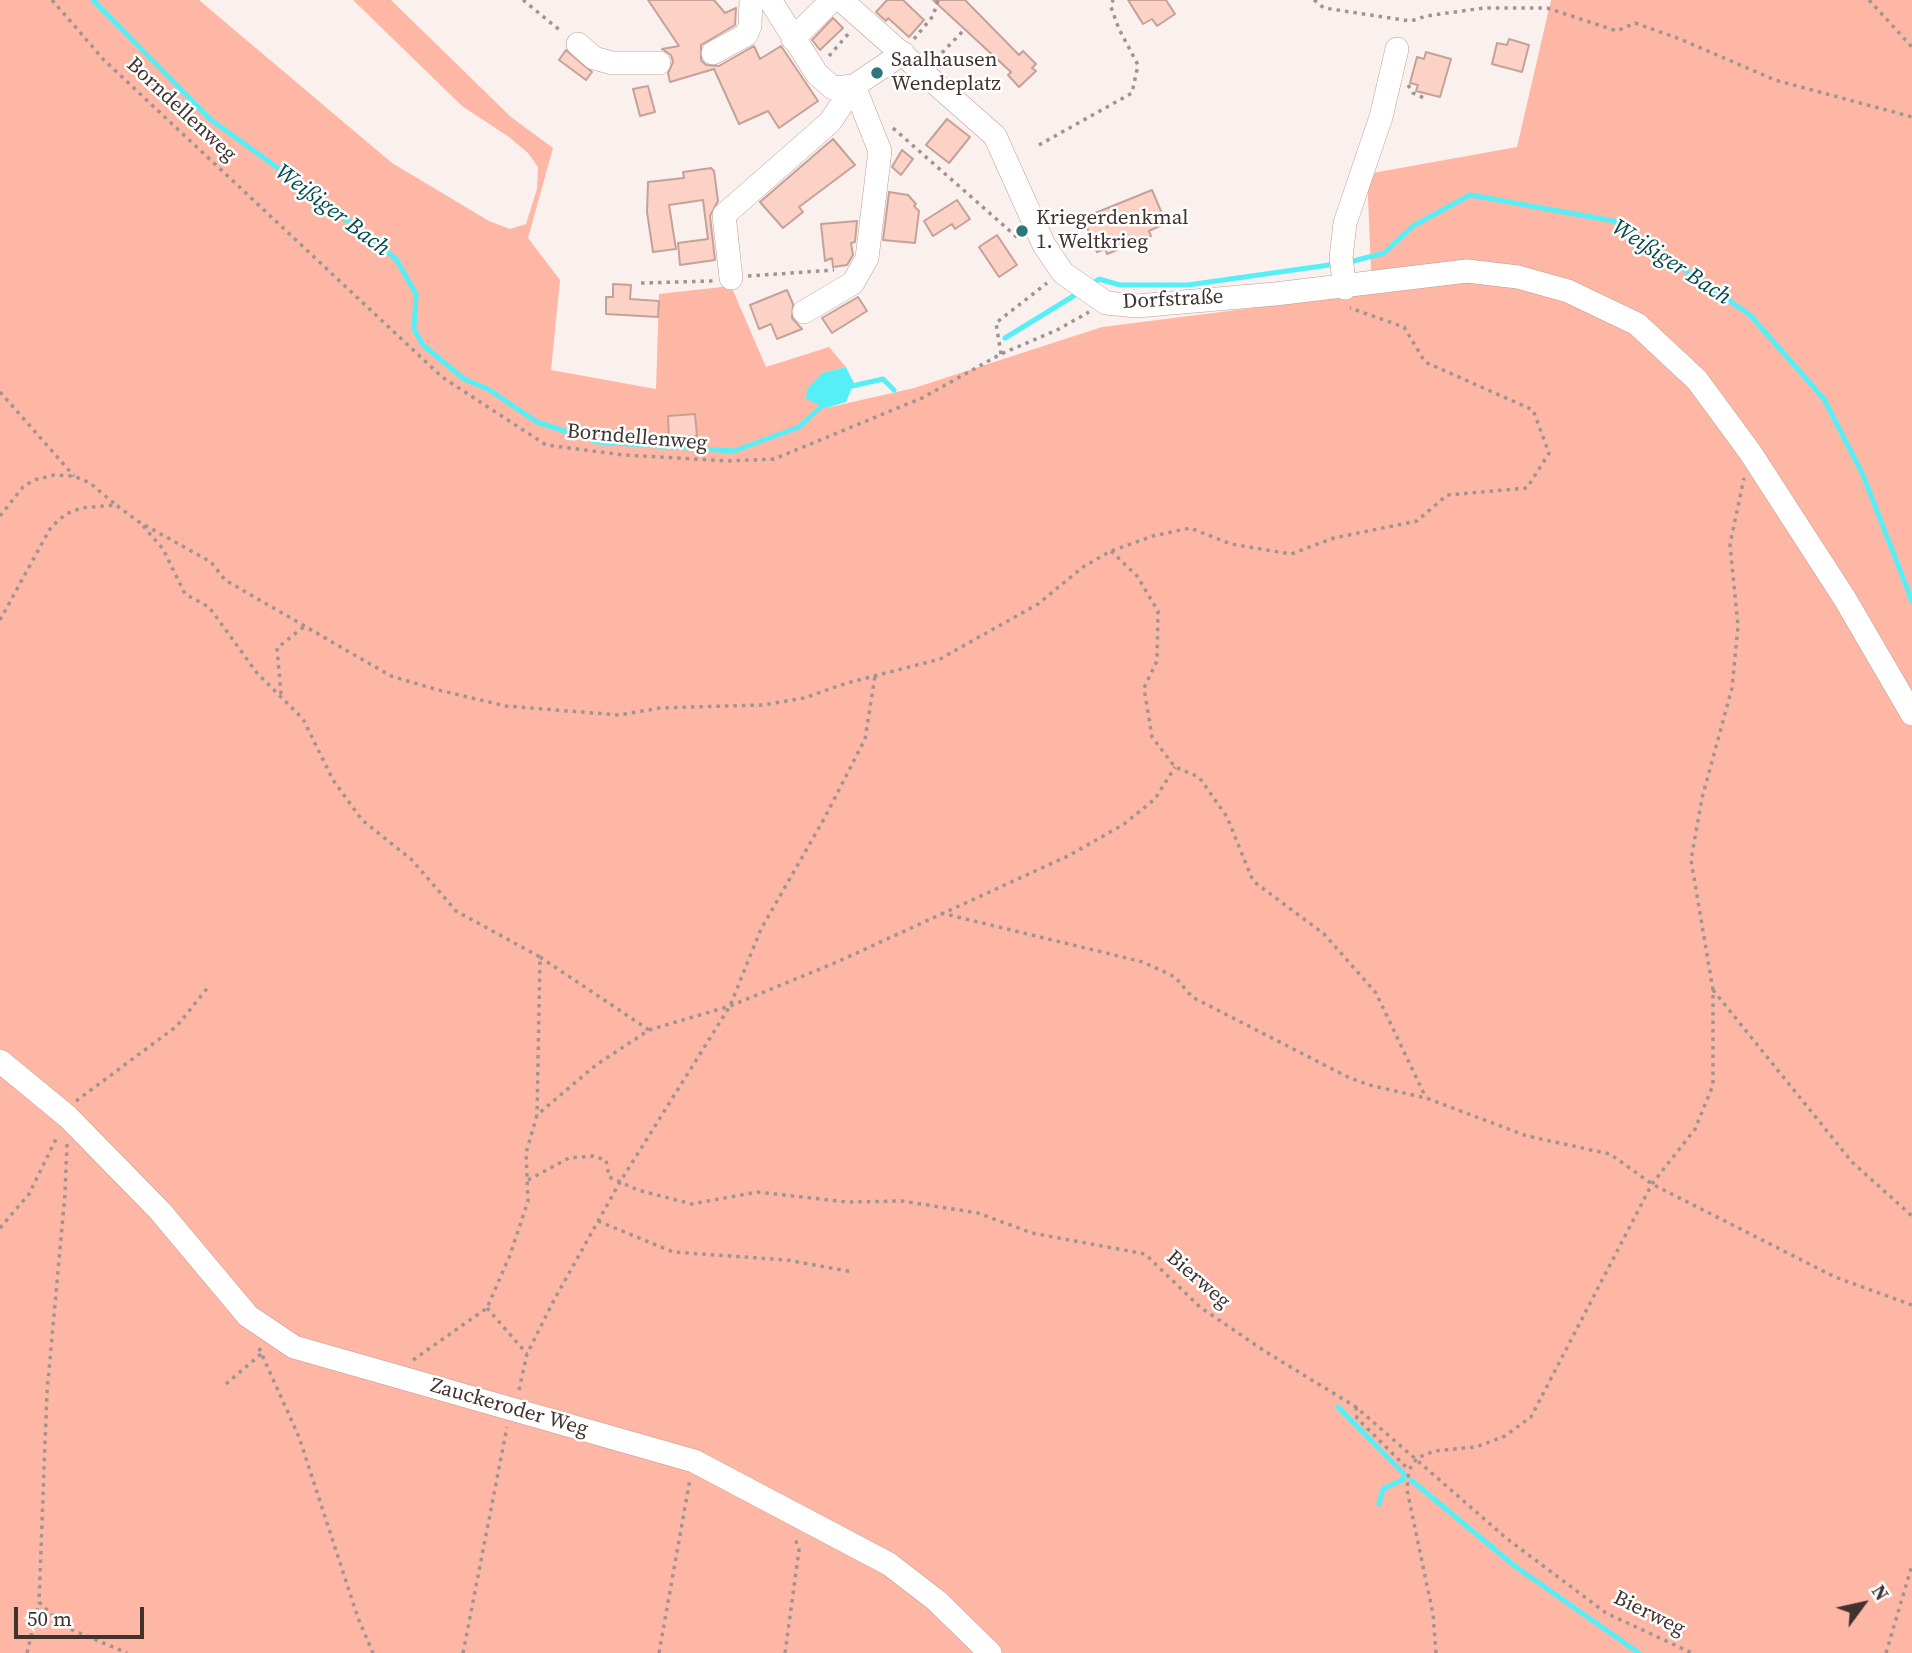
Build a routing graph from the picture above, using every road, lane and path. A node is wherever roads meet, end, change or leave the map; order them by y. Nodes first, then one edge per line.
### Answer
1 (52, 0) edge
2 (523, 0) edge
3 (751, 0) edge
4 (770, 0) edge
5 (832, 0) edge
6 (841, 0) edge
7 (938, 0) edge
8 (1112, 0) edge
9 (1314, 0) edge
10 (1869, 0) edge
11 (863, 19) junction
12 (964, 30) dead end
13 (793, 39) junction
14 (578, 44) joint
15 (1912, 47) edge
16 (1397, 49) dead end
17 (713, 53) dead end
18 (903, 53) junction
19 (659, 63) dead end
20 (923, 72) junction
21 (817, 75) junction
22 (854, 86) junction
23 (1912, 117) edge
24 (892, 128) dead end
25 (1039, 145) dead end
26 (1026, 242) dead end
27 (731, 278) dead end
28 (1069, 278) junction
29 (1342, 281) junction
30 (1103, 300) junction
31 (804, 312) dead end
32 (1001, 354) junction
33 (0, 393) edge
34 (1750, 452) junction
35 (74, 476) junction
36 (116, 505) junction
37 (0, 516) edge
38 (139, 522) junction
39 (1111, 551) junction
40 (0, 620) edge
41 (306, 625) junction
42 (875, 676) junction
43 (281, 696) junction
44 (1912, 714) edge
45 (1175, 767) junction
46 (941, 913) junction
47 (540, 957) junction
48 (209, 986) dead end
49 (1713, 990) junction
50 (730, 1006) junction
51 (649, 1030) junction
52 (0, 1061) edge
53 (1426, 1098) junction
54 (65, 1114) junction
55 (537, 1115) junction
56 (528, 1180) junction
57 (620, 1182) junction
58 (1652, 1184) junction
59 (1912, 1216) edge
60 (598, 1222) junction
61 (0, 1228) edge
62 (853, 1272) dead end
63 (1912, 1305) edge
64 (487, 1308) junction
65 (248, 1316) junction
66 (261, 1354) junction
67 (527, 1354) junction
68 (391, 1374) junction
69 (226, 1384) dead end
70 (513, 1407) junction
71 (1356, 1407) junction
72 (1417, 1458) junction
73 (694, 1461) junction
74 (1409, 1470) junction
75 (789, 1514) junction
76 (1912, 1565) edge
77 (39, 1602) junction
78 (27, 1653) edge
79 (127, 1653) edge
80 (373, 1653) edge
81 (463, 1653) edge
82 (659, 1653) edge
83 (785, 1653) edge
84 (990, 1653) edge
85 (1436, 1653) edge
86 (1692, 1653) edge
87 (1886, 1653) edge

1 - 32 path, Borndellenweg
2 - 14 path
3 - 17 street
4 - 13 street
5 - 13 street
6 - 11 street, Dorfstraße
7 - 18 path
8 - 25 path
9 - 23 path
10 - 15 path
11 - 18 street, Dorfstraße
11 - 21 path
12 - 20 path
13 - 21 street
14 - 19 street
16 - 29 street
18 - 20 street, Dorfstraße
18 - 22 street
20 - 28 street, Dorfstraße
21 - 22 street
22 - 27 street
22 - 31 street
24 - 26 path
28 - 30 street, Dorfstraße
28 - 32 path
29 - 30 street, Dorfstraße
29 - 34 street, Dorfstraße
29 - 39 path
30 - 32 path, Borndellenweg
33 - 35 path
34 - 44 street, Dorfstraße
34 - 49 path
35 - 36 path
35 - 37 path
36 - 38 path
36 - 40 path
38 - 41 path
38 - 43 path
39 - 42 path
39 - 45 path
41 - 42 path
41 - 43 path
42 - 50 path
43 - 47 path
45 - 46 path
45 - 53 path
46 - 50 path
46 - 53 path
47 - 51 path
47 - 55 path
48 - 54 path
49 - 58 path
49 - 59 path
50 - 51 path
50 - 57 path
51 - 55 path
52 - 54 street, Zauckeroder Weg
53 - 58 path
54 - 61 path
54 - 65 street, Zauckeroder Weg
54 - 77 path
55 - 56 path
56 - 57 path
56 - 64 path
57 - 60 path
57 - 71 path, Bierweg
58 - 63 path
58 - 72 path
60 - 62 path
60 - 67 path
64 - 67 path
64 - 68 path
65 - 66 path
65 - 68 street, Zauckeroder Weg
66 - 69 path
66 - 80 path
67 - 70 path
68 - 70 street, Zauckeroder Weg
70 - 73 street, Zauckeroder Weg
70 - 81 path
71 - 72 path, Bierweg
71 - 74 path
72 - 74 path
72 - 86 path, Bierweg
73 - 75 street, Zauckeroder Weg
73 - 82 path
74 - 85 path
75 - 83 path
75 - 84 street, Zauckeroder Weg
76 - 87 path
77 - 78 path
77 - 79 path

